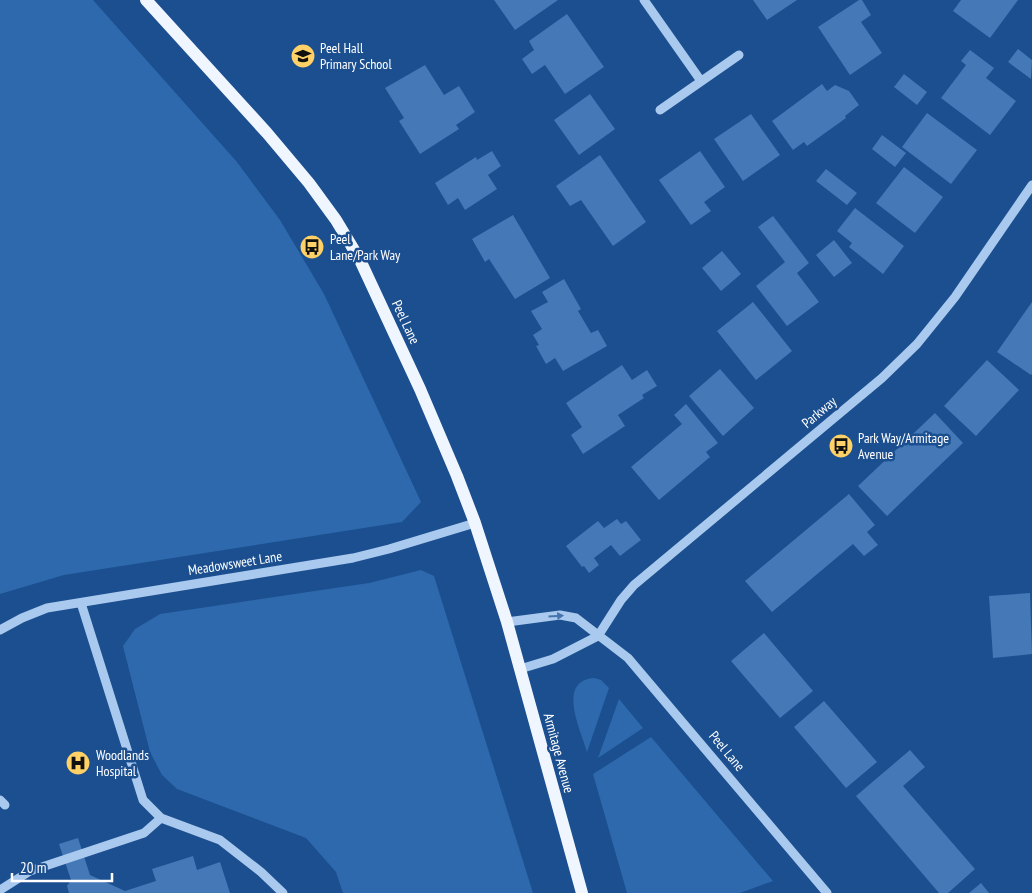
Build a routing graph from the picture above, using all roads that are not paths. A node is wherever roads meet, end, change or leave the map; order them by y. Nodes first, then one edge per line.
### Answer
1 (146, 0) edge
2 (644, 0) edge
3 (739, 55) dead end
4 (701, 81) junction
5 (660, 110) dead end
6 (1032, 185) edge
7 (474, 523) junction
8 (82, 603) junction
9 (507, 622) junction
10 (0, 630) edge
11 (598, 636) junction
12 (520, 669) junction
13 (162, 818) junction
14 (0, 890) edge
15 (283, 893) edge
16 (582, 893) edge
17 (827, 893) edge

1 - 7 main road, Peel Lane
2 - 4 street
3 - 4 street
4 - 5 street
6 - 11 street, Parkway
7 - 8 street, Meadowsweet Lane
7 - 9 main road, Peel Lane
8 - 10 street, Meadowsweet Lane
8 - 13 street
9 -> 11 street, Peel Lane
9 - 12 main road, Armitage Avenue
11 - 12 street
11 - 17 street, Peel Lane
12 - 16 main road, Armitage Avenue
13 - 14 street
13 - 15 street

